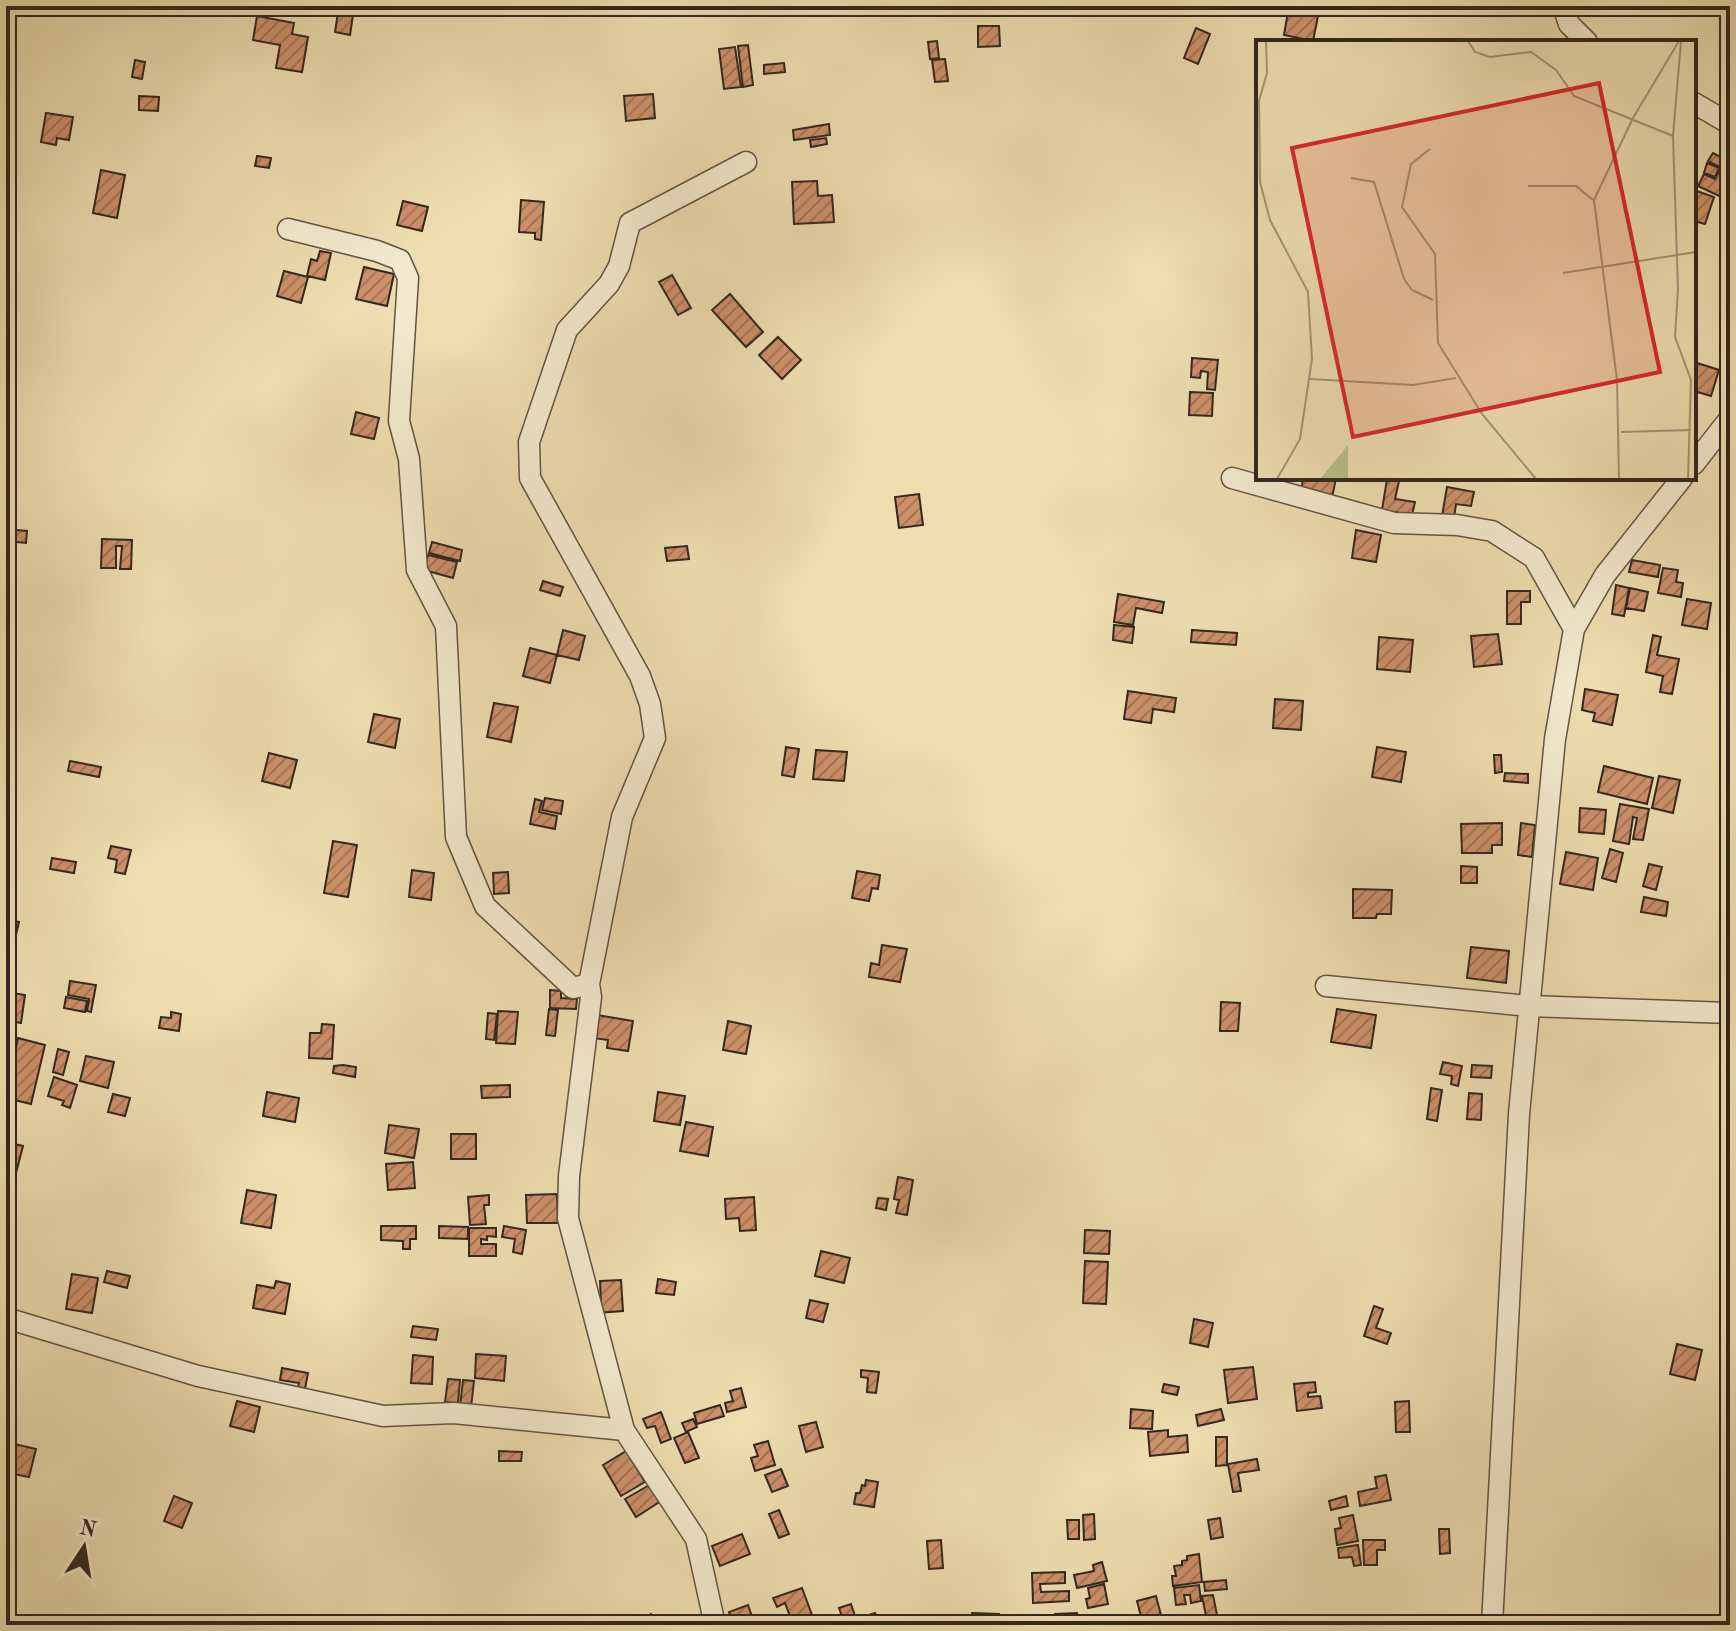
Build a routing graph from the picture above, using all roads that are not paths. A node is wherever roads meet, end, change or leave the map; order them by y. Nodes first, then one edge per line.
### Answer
1 (1563, 6) edge
2 (1585, 40) edge
3 (1696, 104) edge
4 (1730, 124) edge
5 (746, 162) dead end
6 (288, 229) dead end
7 (1730, 418) edge
8 (1696, 461) edge
9 (1232, 478) dead end
10 (1680, 480) edge
11 (1574, 629) junction
12 (589, 984) junction
13 (1326, 986) dead end
14 (1528, 1006) junction
15 (1730, 1013) edge
16 (6, 1318) edge
17 (624, 1430) junction
18 (715, 1625) edge
19 (1492, 1625) edge

1 - 2 street
3 - 4 street
5 - 12 street
6 - 12 street
7 - 8 street
9 - 11 street
10 - 11 street
11 - 14 street
12 - 17 street
13 - 14 street
14 - 15 street
14 - 19 street
16 - 17 street
17 - 18 street

